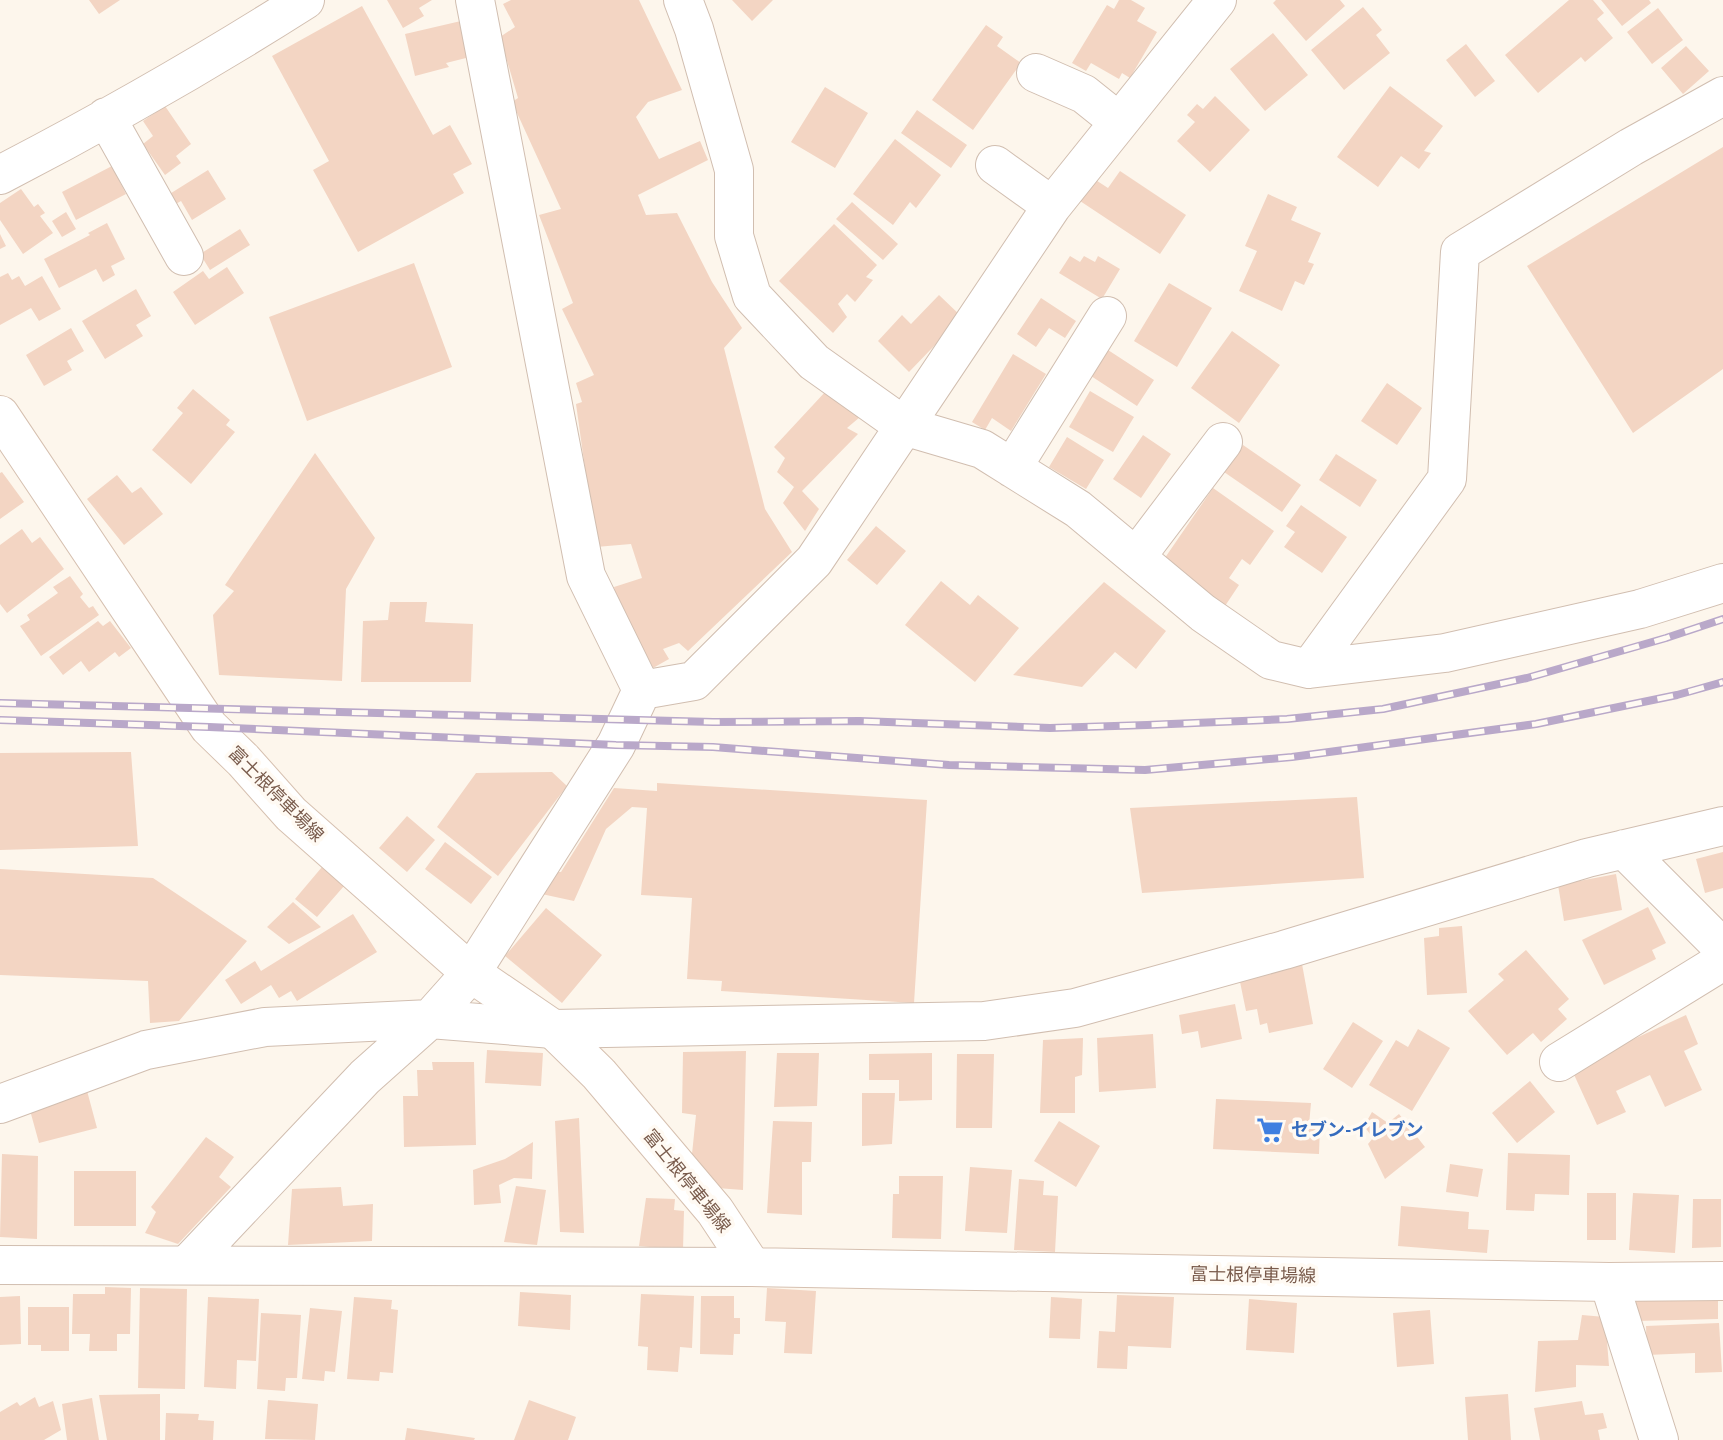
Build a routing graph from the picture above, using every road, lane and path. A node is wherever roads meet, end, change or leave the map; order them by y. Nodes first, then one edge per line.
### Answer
1 (305, 0) edge
2 (474, 0) edge
3 (682, 0) edge
4 (1217, 0) edge
5 (1036, 73) dead end
6 (1723, 96) edge
7 (106, 117) junction
8 (1119, 122) junction
9 (995, 165) dead end
10 (0, 176) edge
11 (1052, 206) junction
12 (184, 256) dead end
13 (1107, 316) dead end
14 (0, 415) edge
15 (904, 426) junction
16 (1223, 442) dead end
17 (1013, 468) junction
18 (1136, 556) junction
19 (1723, 583) edge
20 (1309, 669) junction
21 (642, 690) junction
22 (1723, 826) edge
23 (1624, 849) junction
24 (1723, 948) edge
25 (1723, 961) edge
26 (471, 973) junction
27 (430, 1019) junction
28 (553, 1029) junction
29 (1559, 1062) dead end
30 (0, 1104) edge
31 (188, 1264) junction
32 (0, 1265) edge
33 (752, 1267) junction
34 (1609, 1282) junction
35 (1723, 1282) edge
36 (1659, 1440) edge

1 - 7 street
2 - 21 street
3 - 15 street
4 - 8 street
5 - 8 street
6 - 20 street
7 - 10 street
7 - 12 street
8 - 11 street
9 - 11 street
11 - 15 street
13 - 17 street
14 - 26 street, 富士根停車場線
15 - 17 street
15 - 21 street
16 - 18 street
17 - 18 street
18 - 20 street
19 - 20 street
21 - 26 street
22 - 23 street
23 - 24 street
23 - 28 street
25 - 29 street
26 - 27 street
26 - 28 street, 富士根停車場線
27 - 28 street
27 - 30 street
27 - 31 street
28 - 33 street, 富士根停車場線
31 - 32 street
31 - 33 street
33 - 34 street, 富士根停車場線
34 - 35 street, 富士根停車場線
34 - 36 street

